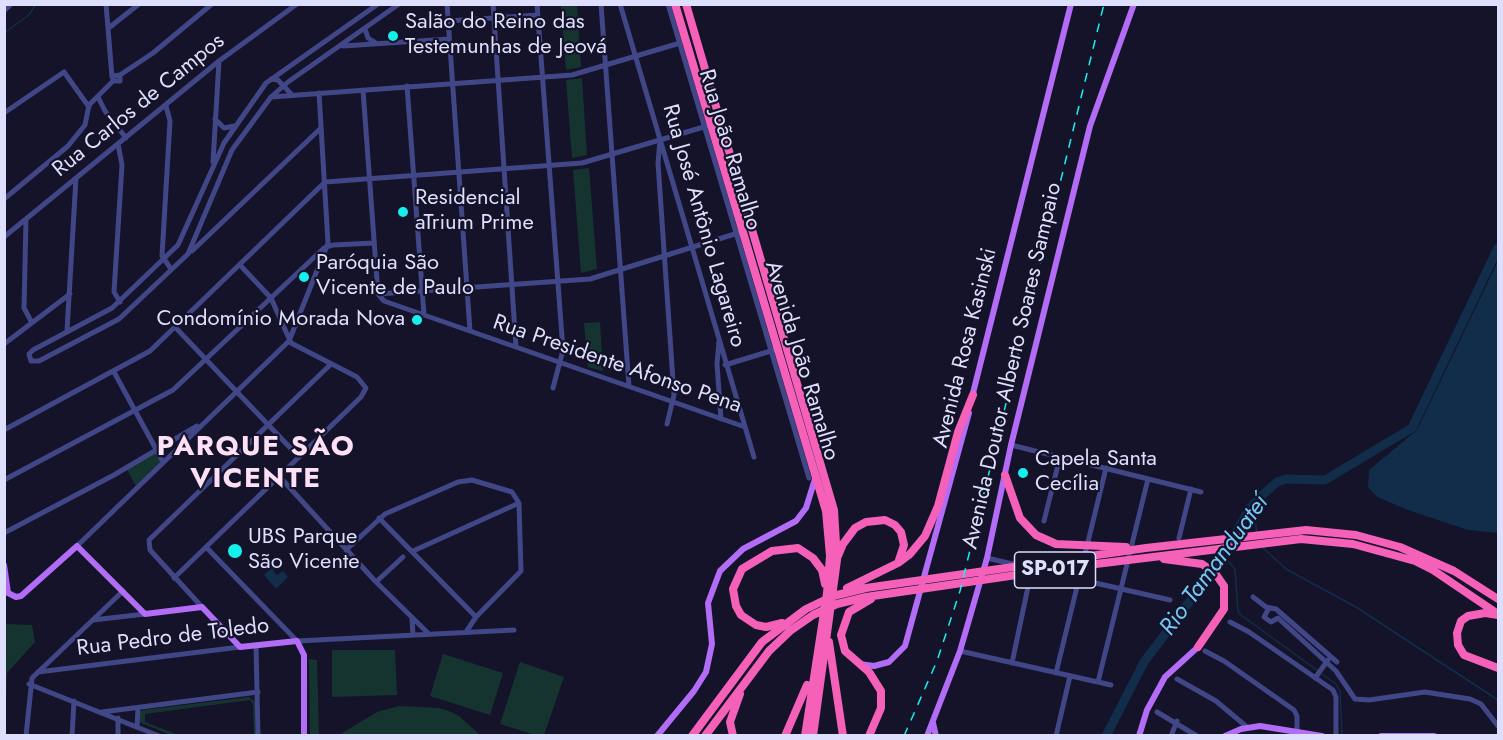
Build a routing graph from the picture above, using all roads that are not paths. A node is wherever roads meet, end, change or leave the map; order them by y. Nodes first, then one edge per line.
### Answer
1 (11, 4) edge
2 (106, 4) edge
3 (139, 4) edge
4 (212, 4) edge
5 (297, 4) edge
6 (378, 4) edge
7 (399, 4) edge
8 (447, 4) edge
9 (493, 4) edge
10 (537, 4) edge
11 (600, 4) edge
12 (620, 4) edge
13 (668, 4) edge
14 (675, 4) edge
15 (686, 4) edge
16 (1071, 4) edge
17 (1134, 4) edge
18 (4, 10) edge
19 (538, 15) junction
20 (494, 18) junction
21 (448, 21) junction
22 (110, 27) junction
23 (365, 29) junction
24 (449, 39) junction
25 (378, 43) junction
26 (683, 43) junction
27 (341, 46) junction
28 (636, 56) junction
29 (219, 61) junction
30 (605, 66) junction
31 (116, 77) junction
32 (543, 77) junction
33 (271, 79) junction
34 (498, 80) junction
35 (452, 83) junction
36 (283, 86) junction
37 (407, 86) junction
38 (263, 87) junction
39 (363, 90) junction
40 (711, 91) junction
41 (319, 93) junction
42 (292, 95) junction
43 (98, 97) junction
44 (271, 97) junction
45 (89, 106) junction
46 (166, 106) junction
47 (4, 113) edge
48 (215, 117) junction
49 (720, 117) junction
50 (708, 125) junction
51 (235, 126) junction
52 (321, 128) junction
53 (126, 138) junction
54 (660, 140) junction
55 (118, 144) junction
56 (612, 154) junction
57 (666, 162) junction
58 (658, 163) junction
59 (213, 164) junction
60 (550, 166) junction
61 (504, 169) junction
62 (458, 172) junction
63 (414, 175) junction
64 (76, 178) junction
65 (370, 178) junction
66 (325, 182) junction
67 (4, 199) edge
68 (26, 220) junction
69 (201, 223) junction
70 (213, 229) junction
71 (740, 233) junction
72 (4, 237) edge
73 (374, 243) junction
74 (328, 246) junction
75 (692, 247) junction
76 (188, 254) junction
77 (664, 255) junction
78 (162, 260) junction
79 (310, 261) junction
80 (240, 265) junction
81 (320, 267) junction
82 (171, 269) junction
83 (620, 269) junction
84 (558, 281) junction
85 (512, 284) junction
86 (466, 288) junction
87 (422, 291) junction
88 (70, 294) junction
89 (378, 294) junction
90 (271, 298) junction
91 (120, 302) junction
92 (424, 315) junction
93 (32, 321) junction
94 (175, 327) junction
95 (470, 331) junction
96 (67, 332) junction
97 (719, 339) junction
98 (289, 341) junction
99 (4, 344) edge
100 (516, 347) junction
101 (775, 350) junction
102 (206, 361) junction
103 (331, 364) junction
104 (562, 364) junction
105 (717, 364) junction
106 (726, 365) junction
107 (114, 372) junction
108 (629, 386) junction
109 (554, 388) dead end
110 (236, 393) junction
111 (973, 395) junction
112 (673, 402) junction
113 (135, 410) junction
114 (721, 419) junction
115 (207, 420) junction
116 (667, 424) dead end
117 (267, 425) junction
118 (745, 427) junction
119 (4, 430) edge
120 (1011, 445) junction
121 (163, 446) junction
122 (156, 450) junction
123 (170, 456) junction
124 (298, 456) junction
125 (754, 457) dead end
126 (1060, 457) junction
127 (163, 462) junction
128 (1106, 468) junction
129 (1005, 475) junction
130 (279, 476) junction
131 (813, 477) junction
132 (1148, 479) junction
133 (4, 480) edge
134 (1191, 489) junction
135 (1201, 492) dead end
136 (518, 500) junction
137 (379, 518) junction
138 (1044, 521) dead end
139 (4, 533) edge
140 (1179, 538) dead end
141 (77, 546) junction
142 (206, 547) junction
143 (1146, 548) junction
144 (346, 550) junction
145 (413, 551) junction
146 (404, 557) dead end
147 (987, 558) junction
148 (1145, 558) junction
149 (837, 560) junction
150 (898, 562) junction
151 (4, 565) edge
152 (1032, 568) junction
153 (174, 578) junction
154 (1079, 579) junction
155 (376, 582) junction
156 (5, 585) edge
157 (1123, 589) junction
158 (123, 591) junction
159 (830, 594) junction
160 (882, 594) junction
161 (1253, 597) dead end
162 (1498, 599) edge
163 (1170, 600) dead end
164 (202, 607) junction
165 (1269, 608) junction
166 (145, 614) junction
167 (1498, 614) edge
168 (476, 617) junction
169 (412, 618) junction
170 (93, 620) junction
171 (787, 621) junction
172 (1230, 622) dead end
173 (514, 630) dead end
174 (466, 632) junction
175 (827, 632) junction
176 (429, 634) junction
177 (413, 635) junction
178 (311, 638) junction
179 (297, 641) junction
180 (256, 646) junction
181 (240, 647) junction
182 (302, 647) junction
183 (1202, 649) junction
184 (960, 651) junction
185 (1329, 660) junction
186 (857, 662) junction
187 (1337, 662) dead end
188 (1012, 663) junction
189 (1498, 668) edge
190 (813, 670) junction
191 (38, 672) junction
192 (1056, 673) junction
193 (1318, 674) junction
194 (1070, 676) junction
195 (1177, 679) dead end
196 (1098, 682) junction
197 (744, 683) junction
198 (29, 684) junction
199 (1111, 685) dead end
200 (258, 692) junction
201 (74, 701) junction
202 (138, 709) junction
203 (102, 712) junction
204 (1157, 712) dead end
205 (118, 718) junction
206 (1177, 721) junction
207 (933, 722) junction
208 (137, 726) junction
209 (1498, 726) edge
210 (1247, 727) junction
211 (1281, 728) junction
212 (1297, 731) junction
213 (26, 735) edge
214 (72, 735) edge
215 (118, 735) edge
216 (159, 735) edge
217 (258, 735) edge
218 (304, 735) edge
219 (657, 735) edge
220 (692, 735) edge
221 (705, 735) edge
222 (732, 735) edge
223 (785, 735) edge
224 (805, 735) edge
225 (813, 735) edge
226 (843, 735) edge
227 (869, 735) edge
228 (927, 735) edge
229 (936, 735) edge
230 (1056, 735) edge
231 (1139, 735) edge
232 (1171, 735) edge
233 (1197, 735) edge
234 (1225, 735) edge
235 (1285, 735) edge
236 (1322, 735) edge
237 (1336, 735) edge
238 (1381, 735) edge
239 (1434, 735) edge

1 - 18 street
2 - 22 street
3 - 22 street
4 - 31 street
5 - 29 street, Rua Carlos de Campos
6 - 33 street
7 - 23 street
8 - 21 street
9 - 20 street
10 - 19 street
11 - 30 street
12 - 28 street, Rua José Antônio Lagareiro
13 - 26 street, Rua João Ramalho
14 - 26 highway, Avenida João Ramalho
15 - 40 highway, Avenida João Ramalho
16 - 111 main road, Avenida Rosa Kasinski
17 - 120 main road, Avenida Doutor Alberto Soares Sampaio
19 - 20 street
19 - 32 street
20 - 21 street
20 - 34 street
21 - 24 street
22 - 31 street
23 - 25 street
23 - 27 street
24 - 25 street
24 - 35 street
25 - 27 street
26 - 28 street
26 - 40 highway
26 - 50 highway, Avenida João Ramalho
27 - 36 street
28 - 30 street
28 - 54 street, Rua José Antônio Lagareiro
29 - 46 street, Rua Carlos de Campos
29 - 48 street
30 - 32 street
30 - 56 street
31 - 43 street
32 - 34 street
32 - 60 street
33 - 36 street
33 - 38 street
34 - 35 street
34 - 61 street
35 - 37 street
35 - 62 street
36 - 42 street
36 - 44 street
37 - 39 street
37 - 63 street
38 - 44 street
38 - 51 street
39 - 41 street
39 - 65 street
40 - 49 highway, Avenida João Ramalho
41 - 42 street
41 - 52 street
42 - 44 street
43 - 45 street
43 - 53 street
44 - 69 street
45 - 47 street
45 - 67 street
46 - 53 street, Rua Carlos de Campos
46 - 78 street
48 - 51 street
48 - 59 street
49 - 50 highway
49 - 149 highway, Avenida João Ramalho
50 - 54 street
50 - 71 highway, Avenida João Ramalho
51 - 59 street
52 - 66 street
52 - 70 street
53 - 55 street, Rua Carlos de Campos
54 - 56 street
54 - 57 street, Rua José Antônio Lagareiro
54 - 58 street
55 - 64 street, Rua Carlos de Campos
55 - 91 street
56 - 60 street
56 - 83 street
57 - 58 street
57 - 75 street, Rua José Antônio Lagareiro
58 - 77 street
59 - 78 street
60 - 61 street
60 - 84 street
61 - 62 street
61 - 85 street
62 - 63 street
62 - 86 street
63 - 65 street
63 - 87 street
64 - 68 street, Rua Carlos de Campos
64 - 88 street
65 - 66 street
65 - 73 street
66 - 74 street
66 - 80 street
68 - 72 street, Rua Carlos de Campos
68 - 93 street
69 - 70 street
69 - 76 street
70 - 76 street
71 - 75 street
71 - 101 highway, Avenida João Ramalho
73 - 74 street
73 - 89 street
74 - 79 street
74 - 81 street
75 - 77 street
75 - 97 street, Rua José Antônio Lagareiro
76 - 82 street
77 - 83 street
77 - 112 street
78 - 82 street
78 - 91 street
79 - 81 street
79 - 90 street
80 - 90 street
80 - 94 street
81 - 98 street
82 - 96 street
83 - 84 street
83 - 108 street
84 - 85 street
84 - 104 street
85 - 86 street
85 - 100 street
86 - 87 street
86 - 95 street
87 - 89 street
87 - 92 street
88 - 93 street
88 - 96 street
89 - 92 street, Rua Presidente Afonso Pena
90 - 98 street
90 - 102 street
91 - 96 street
92 - 95 street, Rua Presidente Afonso Pena
93 - 99 street
94 - 102 street
94 - 107 street
95 - 100 street, Rua Presidente Afonso Pena
97 - 105 street
97 - 106 street, Rua José Antônio Lagareiro
98 - 103 street
98 - 110 street
100 - 104 street, Rua Presidente Afonso Pena
101 - 106 street
101 - 131 highway, Avenida João Ramalho
102 - 110 street
102 - 113 street
103 - 117 street
103 - 124 street
104 - 108 street, Rua Presidente Afonso Pena
104 - 109 street
105 - 106 street
105 - 114 street
106 - 118 street, Rua José Antônio Lagareiro
107 - 113 street
107 - 119 street
108 - 112 street, Rua Presidente Afonso Pena
110 - 115 street
110 - 117 street
111 - 150 highway
111 - 186 main road, Avenida Rosa Kasinski
112 - 114 street, Rua Presidente Afonso Pena
112 - 116 street
113 - 122 street
113 - 133 street
114 - 118 street, Rua Presidente Afonso Pena
115 - 121 street
115 - 123 street
117 - 124 street
117 - 153 street
118 - 125 street, Rua José Antônio Lagareiro
120 - 126 street
120 - 129 main road, Avenida Doutor Alberto Soares Sampaio
121 - 122 street
121 - 123 street
122 - 127 street
122 - 139 street
123 - 127 street
124 - 130 street
126 - 128 street
126 - 138 street
127 - 141 street
128 - 132 street
128 - 154 street
129 - 143 highway
129 - 147 main road, Avenida Doutor Alberto Soares Sampaio
130 - 142 street
130 - 144 street
131 - 159 highway, Avenida João Ramalho
131 - 219 main road
132 - 134 street
132 - 157 street
134 - 135 street
134 - 140 street
136 - 137 street
136 - 145 street
136 - 168 street
137 - 144 street
137 - 145 street
141 - 156 main road
141 - 158 main road
142 - 153 street
142 - 179 street
143 - 159 highway, SP-017
143 - 162 highway, SP-017
144 - 155 street
145 - 168 street
146 - 155 street
147 - 152 street
147 - 184 main road, Avenida Doutor Alberto Soares Sampaio
148 - 160 highway, SP-017
148 - 167 highway, SP-017
148 - 183 highway
149 - 150 highway
149 - 175 highway, Avenida João Ramalho
150 - 159 highway
151 - 156 main road
152 - 154 street
152 - 188 street
153 - 164 street
154 - 157 street
154 - 192 street
155 - 169 street
157 - 163 street
157 - 196 street
158 - 166 main road
158 - 170 street
159 - 171 highway, SP-017
159 - 171 highway
159 - 190 highway, Avenida João Ramalho
160 - 186 highway
160 - 197 highway, SP-017
161 - 165 street
164 - 166 main road
164 - 181 main road
165 - 185 street
165 - 185 street
166 - 170 street
167 - 189 highway
168 - 174 street
169 - 176 street
169 - 177 street
170 - 191 street
171 - 220 highway, SP-017
172 - 193 street
173 - 174 street, Rua Pedro de Toledo
174 - 176 street, Rua Pedro de Toledo
175 - 225 highway, Avenida João Ramalho
175 - 226 highway
176 - 177 street, Rua Pedro de Toledo
177 - 178 street, Rua Pedro de Toledo
178 - 179 street, Rua Pedro de Toledo
178 - 182 street, Rua Pedro de Toledo
179 - 180 main road, Rua Pedro de Toledo
179 - 182 main road
180 - 181 main road, Rua Pedro de Toledo
180 - 200 street
181 - 191 street, Rua Pedro de Toledo
182 - 218 main road
183 - 212 street
183 - 231 main road
184 - 188 street
184 - 207 main road, Avenida Doutor Alberto Soares Sampaio
185 - 187 street
185 - 193 street
185 - 209 street
186 - 227 highway
188 - 192 street
190 - 223 highway
190 - 224 highway, Avenida João Ramalho
191 - 198 street
192 - 194 street
193 - 237 street
194 - 196 street
194 - 230 street
195 - 210 street
196 - 199 street
197 - 221 highway, SP-017
197 - 222 highway
198 - 201 street
198 - 213 street
200 - 202 street
200 - 217 street
201 - 203 street
201 - 214 street
202 - 203 street
202 - 208 street
203 - 205 street
204 - 206 street
205 - 208 street
205 - 215 street
206 - 232 street
206 - 233 street
207 - 228 main road, Avenida Doutor Alberto Soares Sampaio
207 - 229 main road
208 - 216 street
210 - 211 main road
210 - 234 main road
211 - 212 main road
211 - 235 street
212 - 236 main road
238 - 239 main road

